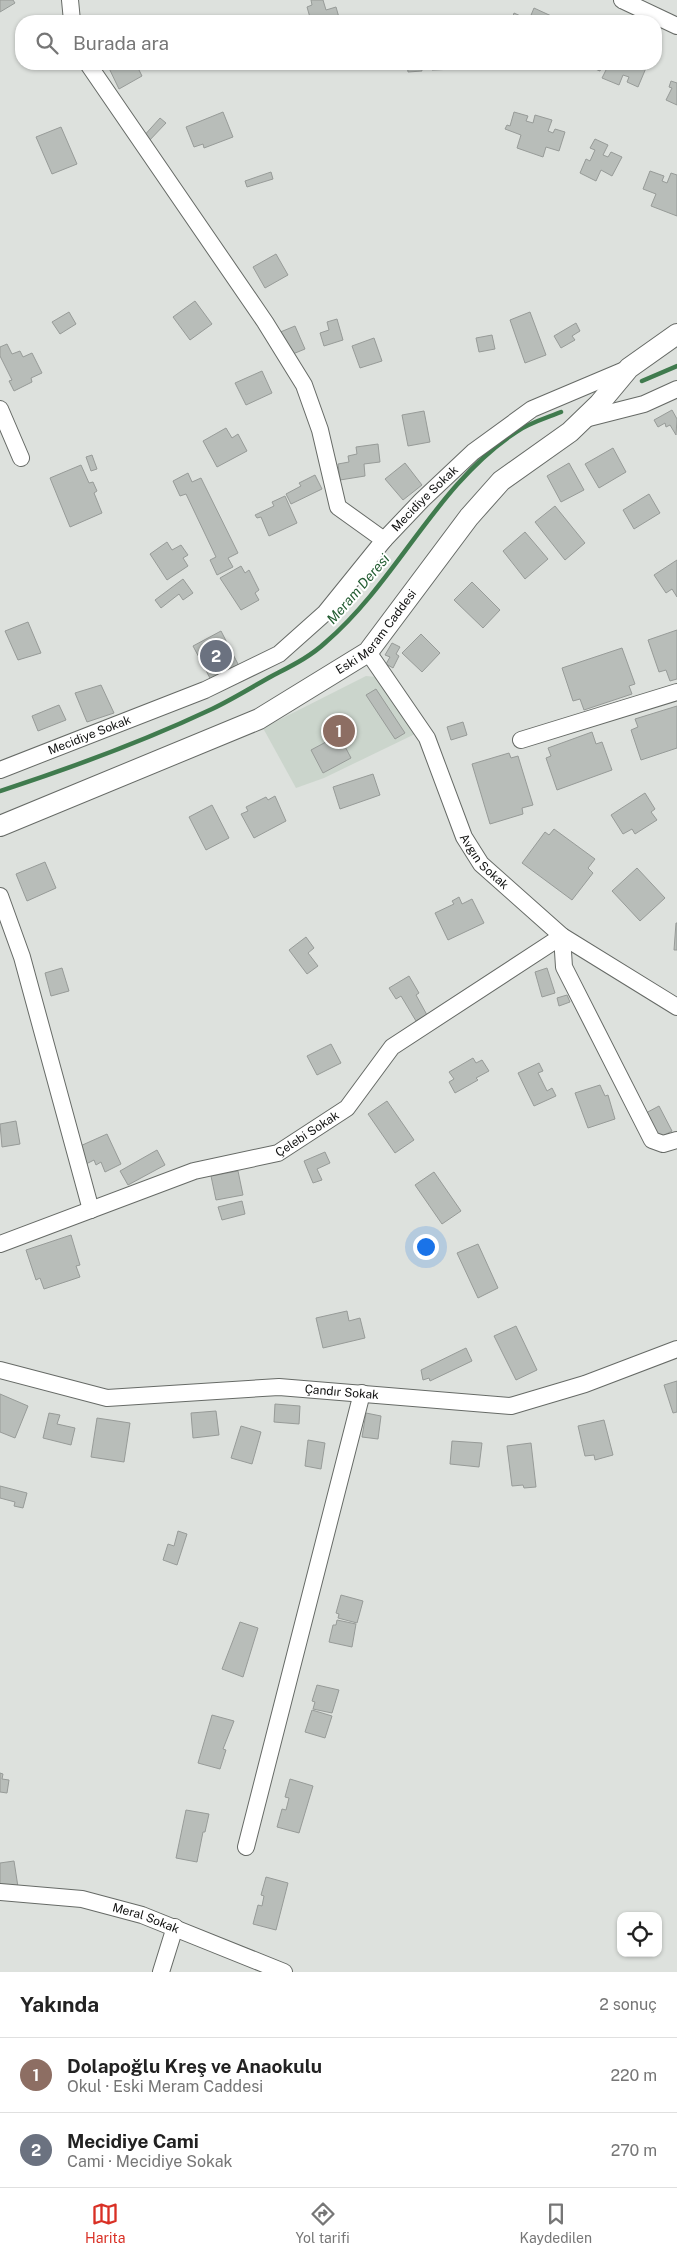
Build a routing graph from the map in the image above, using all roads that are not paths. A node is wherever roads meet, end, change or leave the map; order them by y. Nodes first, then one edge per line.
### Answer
1 (70, 0) edge
2 (622, 0) edge
3 (71, 15) edge
4 (654, 15) edge
5 (662, 19) edge
6 (677, 26) edge
7 (92, 70) edge
8 (677, 334) edge
9 (630, 368) junction
10 (677, 390) edge
11 (0, 409) edge
12 (586, 419) junction
13 (22, 458) dead end
14 (384, 540) junction
15 (368, 652) junction
16 (677, 692) edge
17 (521, 740) dead end
18 (0, 770) edge
19 (0, 826) edge
20 (0, 896) edge
21 (562, 936) junction
22 (677, 1007) edge
23 (677, 1140) edge
24 (91, 1210) junction
25 (0, 1244) edge
26 (677, 1349) edge
27 (0, 1370) edge
28 (362, 1393) junction
29 (246, 1847) dead end
30 (0, 1892) edge
31 (175, 1928) junction
32 (161, 1972) edge
33 (284, 1972) edge

1 - 3 street
2 - 4 street
5 - 6 street
7 - 14 street
8 - 9 street, Eski Meram Caddesi
9 - 12 street, Eski Meram Caddesi
9 - 14 street, Mecidiye Sokak
10 - 12 street
11 - 13 street
12 - 15 street, Eski Meram Caddesi
14 - 18 street, Mecidiye Sokak
15 - 19 street, Eski Meram Caddesi
15 - 21 street, Avgın Sokak
16 - 17 street
20 - 24 street
21 - 22 street, Avgın Sokak
21 - 23 street
21 - 24 street, Çelebi Sokak
24 - 25 street, Çelebi Sokak
26 - 28 street, Çandır Sokak
27 - 28 street, Çandır Sokak
28 - 29 street
30 - 31 street, Meral Sokak
31 - 32 street
31 - 33 street, Meral Sokak

